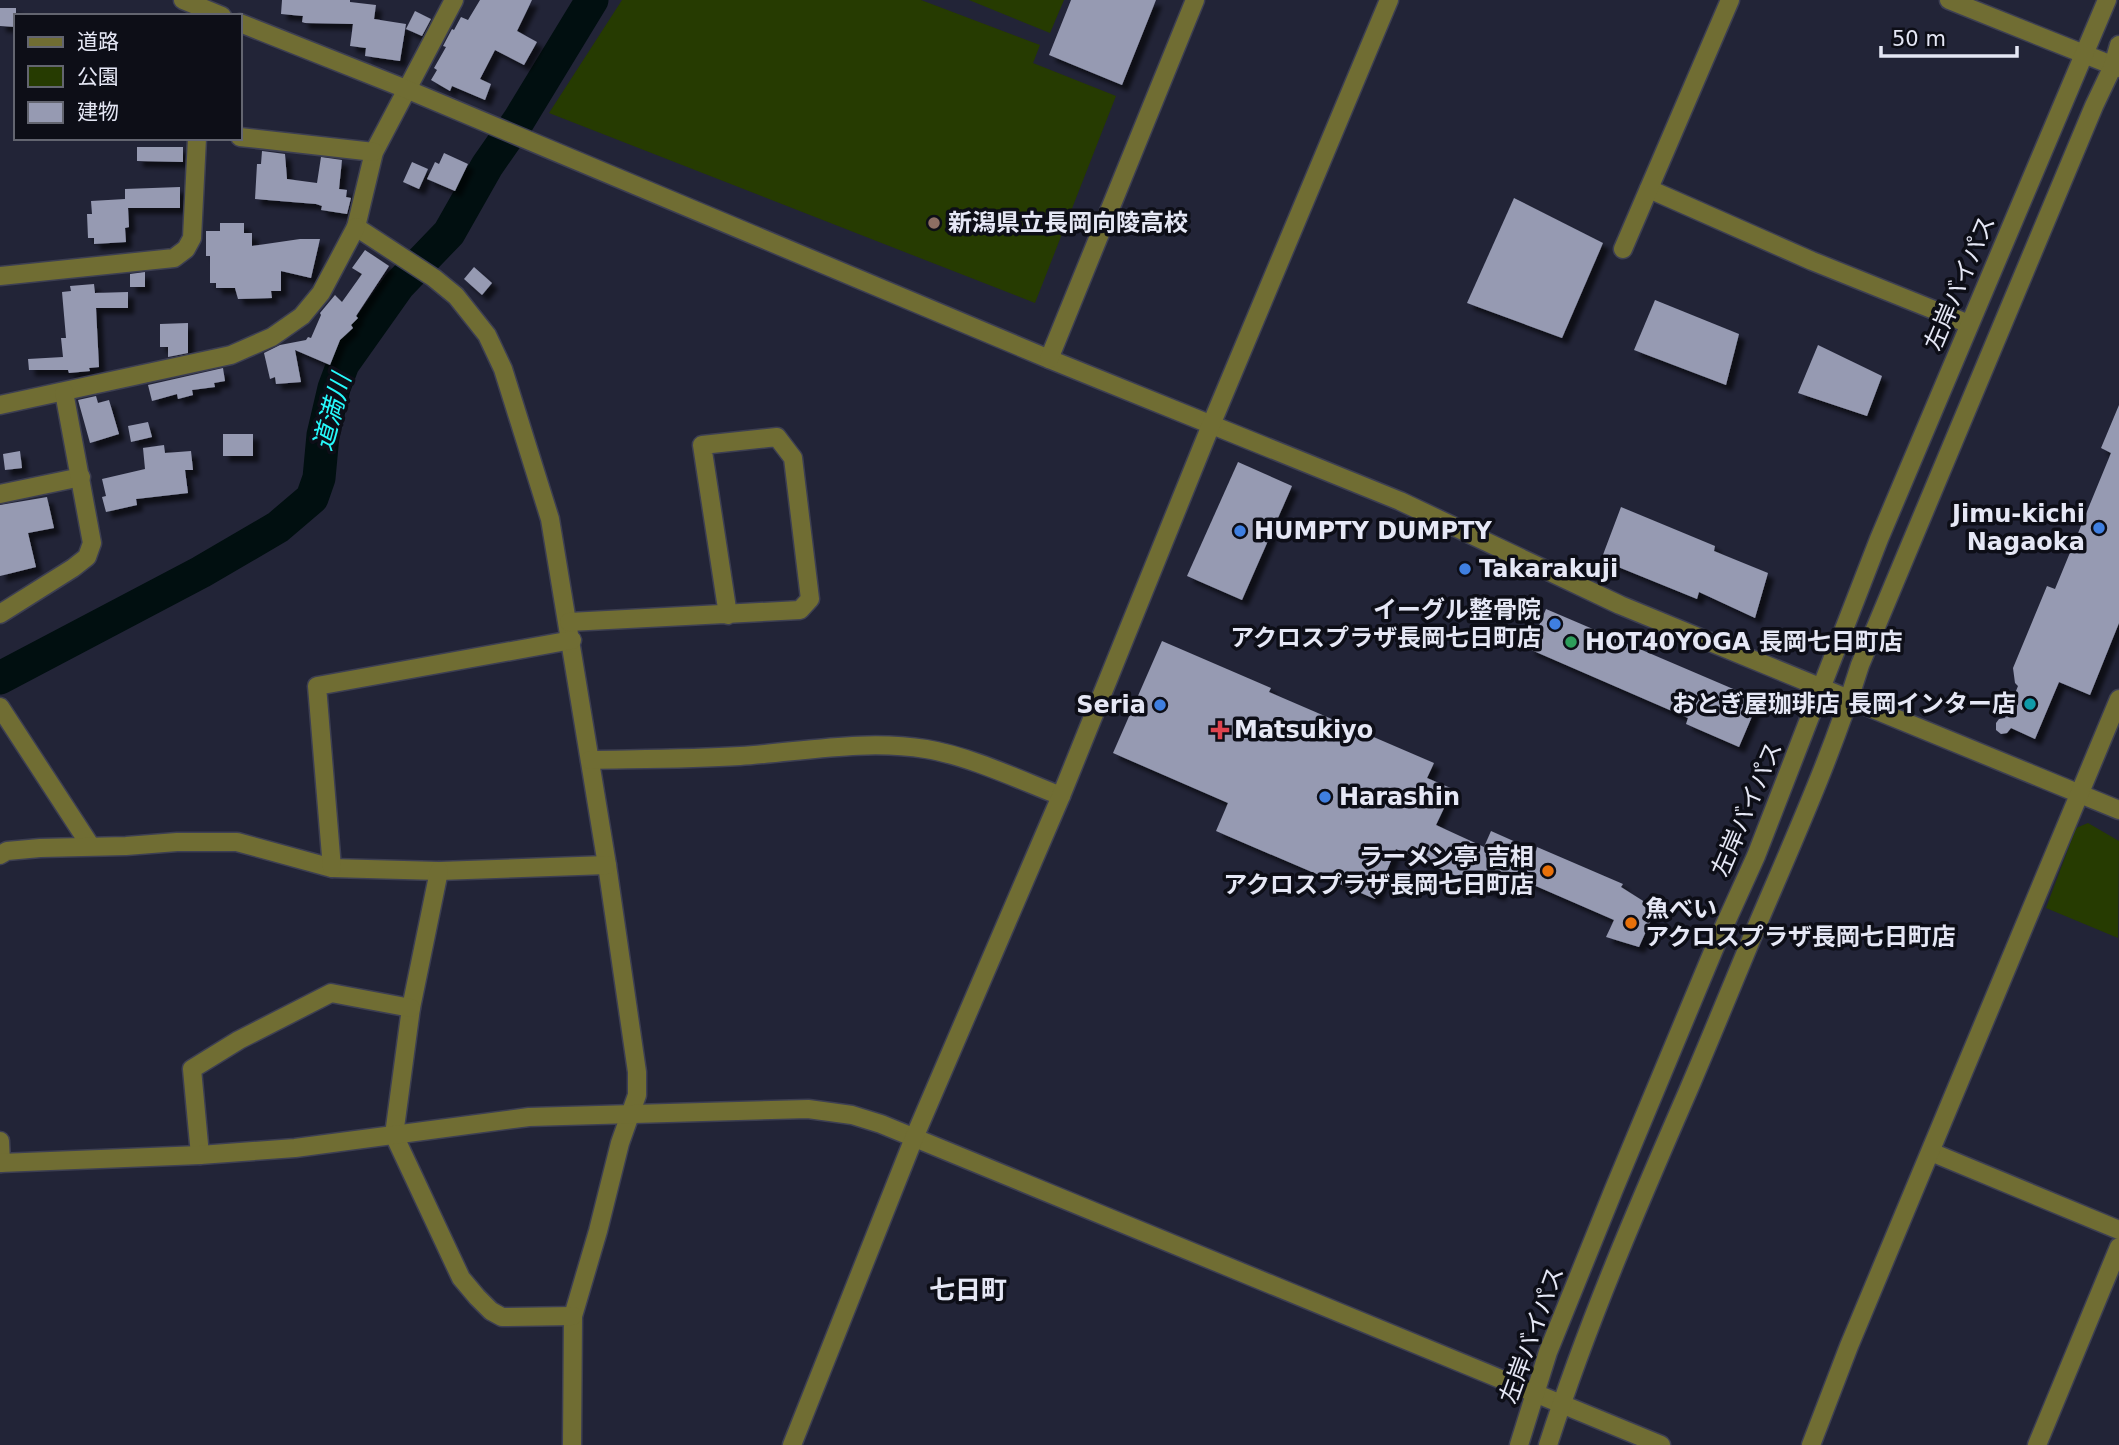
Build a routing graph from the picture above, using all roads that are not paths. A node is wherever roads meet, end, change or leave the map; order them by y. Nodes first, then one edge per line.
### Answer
1 (183, 0) edge
2 (454, 0) edge
3 (1195, 0) edge
4 (1389, 0) edge
5 (1731, 0) edge
6 (1949, 0) edge
7 (2107, 0) edge
8 (203, 12) edge
9 (242, 24) edge
10 (2119, 45) edge
11 (2085, 54) junction
12 (2116, 67) edge
13 (406, 89) junction
14 (242, 136) edge
15 (197, 140) edge
16 (374, 152) junction
17 (1650, 189) junction
18 (356, 227) junction
19 (1623, 248) dead end
20 (0, 276) edge
21 (1969, 324) junction
22 (1049, 359) junction
23 (64, 392) junction
24 (0, 405) edge
25 (1211, 425) junction
26 (81, 477) junction
27 (0, 494) edge
28 (0, 614) edge
29 (728, 615) junction
30 (570, 631) junction
31 (1822, 688) junction
32 (2119, 699) edge
33 (1849, 700) junction
34 (0, 707) edge
35 (590, 760) junction
36 (2079, 794) junction
37 (1061, 796) junction
38 (2119, 810) edge
39 (90, 845) junction
40 (0, 855) edge
41 (607, 865) junction
42 (332, 869) junction
43 (439, 871) junction
44 (411, 1008) junction
45 (632, 1112) junction
46 (394, 1135) junction
47 (914, 1138) junction
48 (0, 1141) edge
49 (1931, 1152) junction
50 (200, 1155) junction
51 (1, 1163) edge
52 (2119, 1230) edge
53 (2119, 1247) edge
54 (573, 1316) junction
55 (1535, 1395) junction
56 (1561, 1404) junction
57 (572, 1445) edge
58 (792, 1445) edge
59 (1519, 1445) edge
60 (1548, 1445) edge
61 (1661, 1445) edge
62 (1811, 1445) edge
63 (2037, 1445) edge

1 - 8 street
2 - 13 street
3 - 22 street
4 - 25 street
5 - 17 street
6 - 11 street
7 - 11 street, 左岸バイパス
9 - 13 street
10 - 12 street, 左岸バイパス
11 - 12 street
11 - 21 street, 左岸バイパス
12 - 33 street, 左岸バイパス
13 - 16 street
13 - 22 street
14 - 16 street
15 - 20 street
16 - 18 street
17 - 19 street
17 - 21 street
18 - 23 street
18 - 30 street
21 - 31 street, 左岸バイパス
22 - 25 street
23 - 24 street
23 - 26 street
25 - 31 street
25 - 37 street
26 - 27 street
26 - 28 street
29 - 29 street
29 - 30 street
30 - 35 street
30 - 42 street
31 - 33 street
31 - 55 street, 左岸バイパス
32 - 36 street
33 - 36 street
33 - 56 street, 左岸バイパス
34 - 39 street
35 - 37 street
35 - 41 street
36 - 38 street
36 - 49 street
37 - 47 street
39 - 40 street
39 - 42 street
41 - 43 street
41 - 45 street
42 - 43 street
43 - 44 street
44 - 46 street
44 - 50 street
45 - 46 street
45 - 47 street
45 - 54 street
46 - 50 street
46 - 54 street
47 - 55 street
47 - 58 street
48 - 51 street
49 - 52 street
49 - 62 street
50 - 51 street
53 - 63 street
54 - 57 street
55 - 56 street
55 - 59 street, 左岸バイパス
56 - 60 street, 左岸バイパス
56 - 61 street

